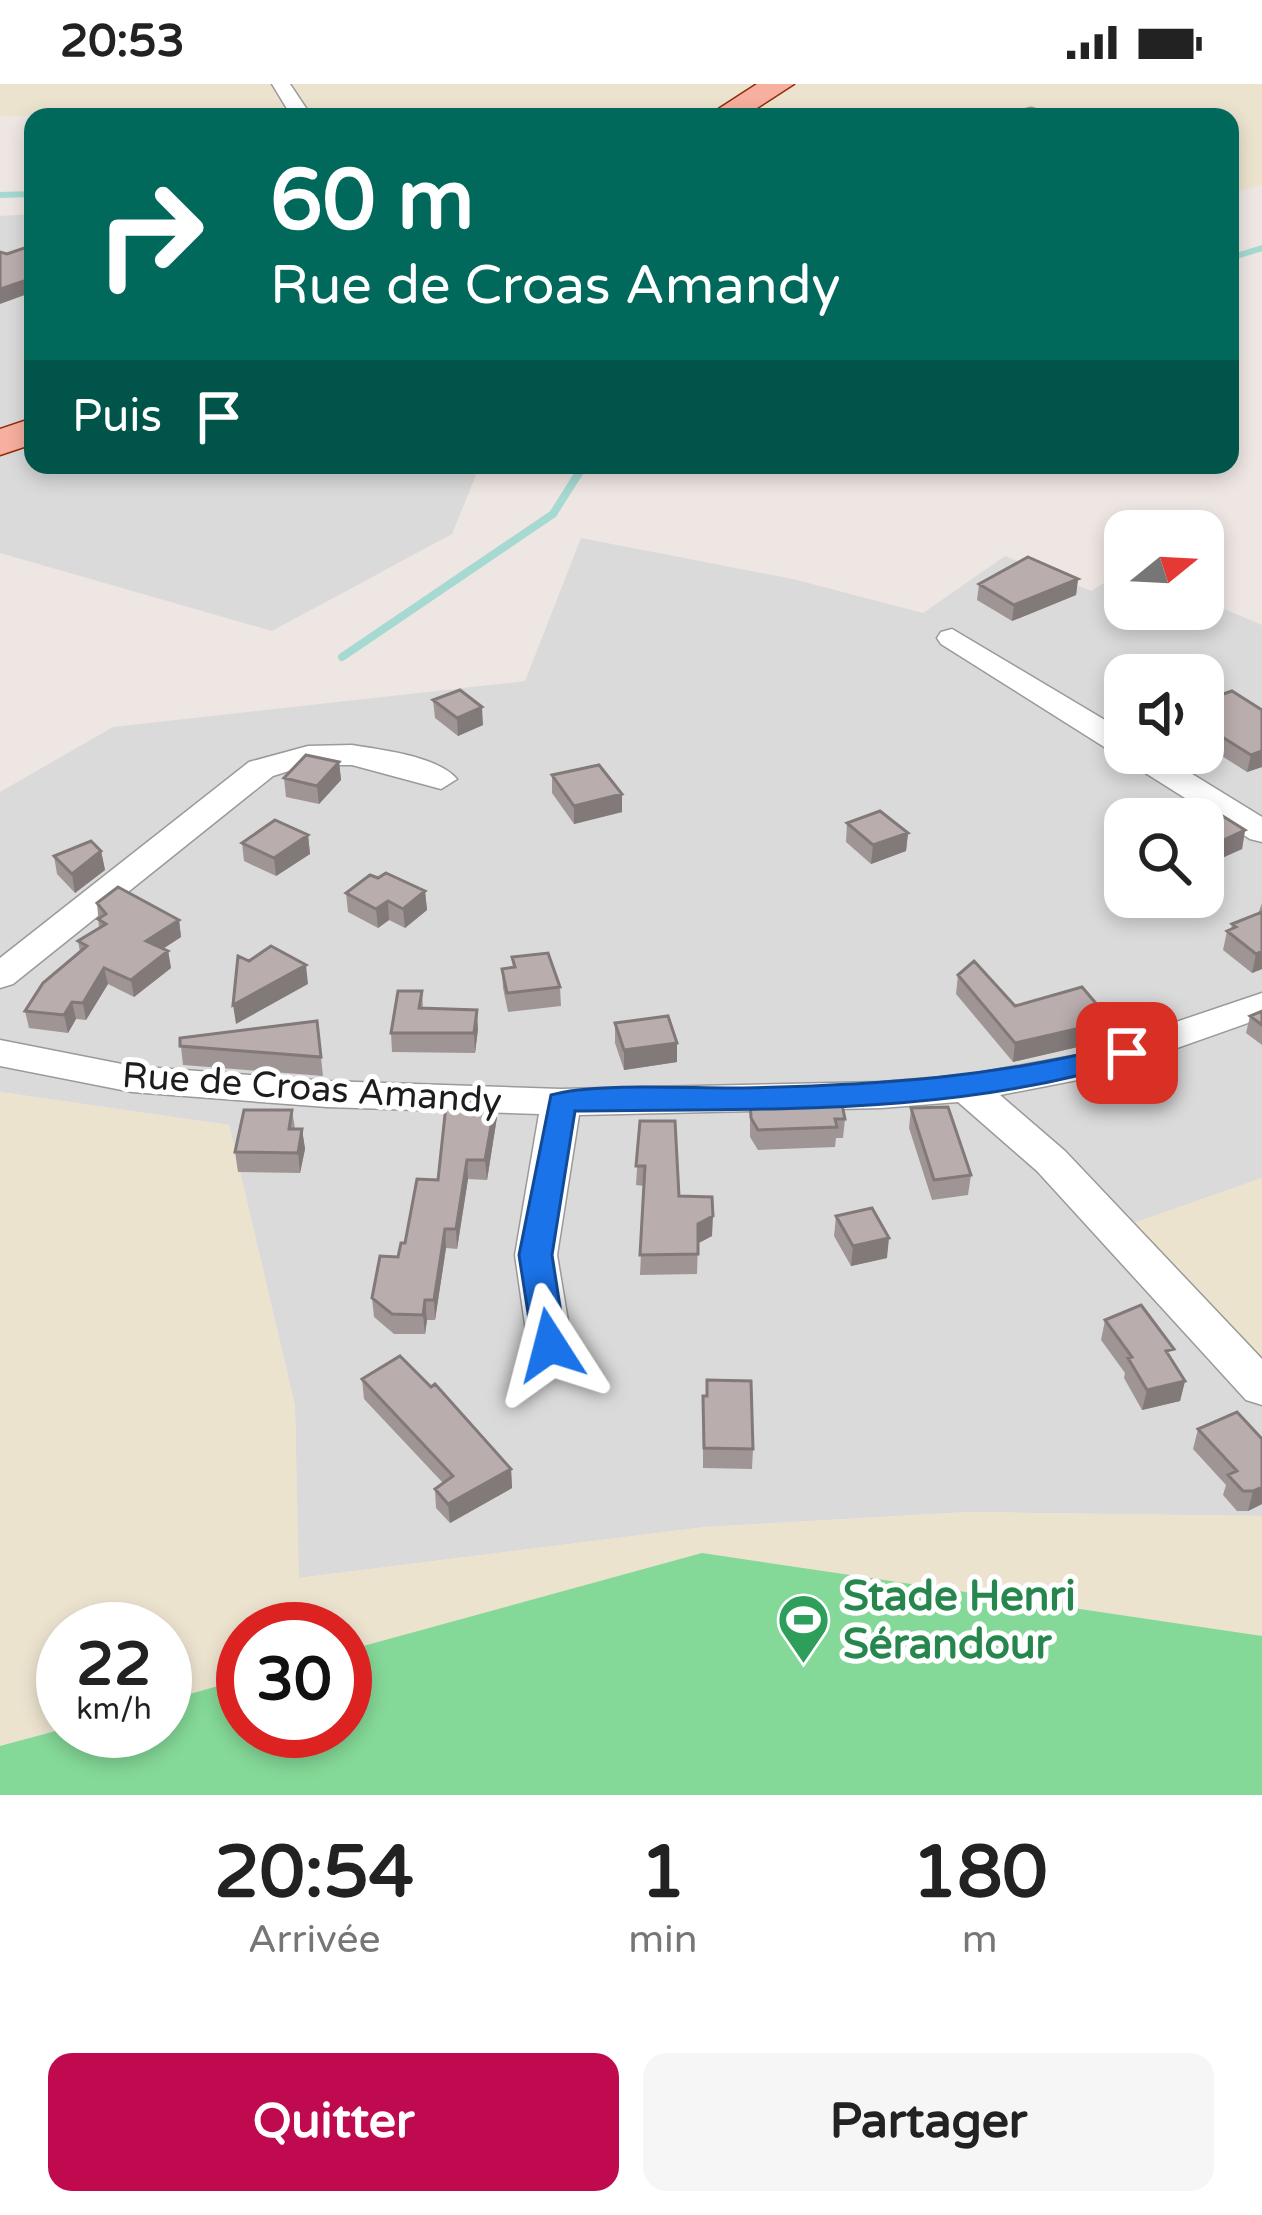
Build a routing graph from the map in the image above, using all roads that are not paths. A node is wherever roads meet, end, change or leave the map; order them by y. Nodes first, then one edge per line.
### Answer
1 (779, 84) edge
2 (737, 108) edge
3 (952, 638) dead end
4 (1104, 733) edge
5 (1169, 774) edge
6 (441, 779) dead end
7 (1262, 832) edge
8 (0, 976) edge
9 (1262, 1005) edge
10 (0, 1053) edge
11 (967, 1088) junction
12 (561, 1102) junction
13 (550, 1345) dead end
14 (1262, 1388) edge

1 - 2 main road
3 - 4 street
5 - 7 street
6 - 8 street
9 - 11 street, Rue de Croas Amandy
10 - 12 street, Rue de Croas Amandy
11 - 12 street, Rue de Croas Amandy
11 - 14 street
12 - 13 street

